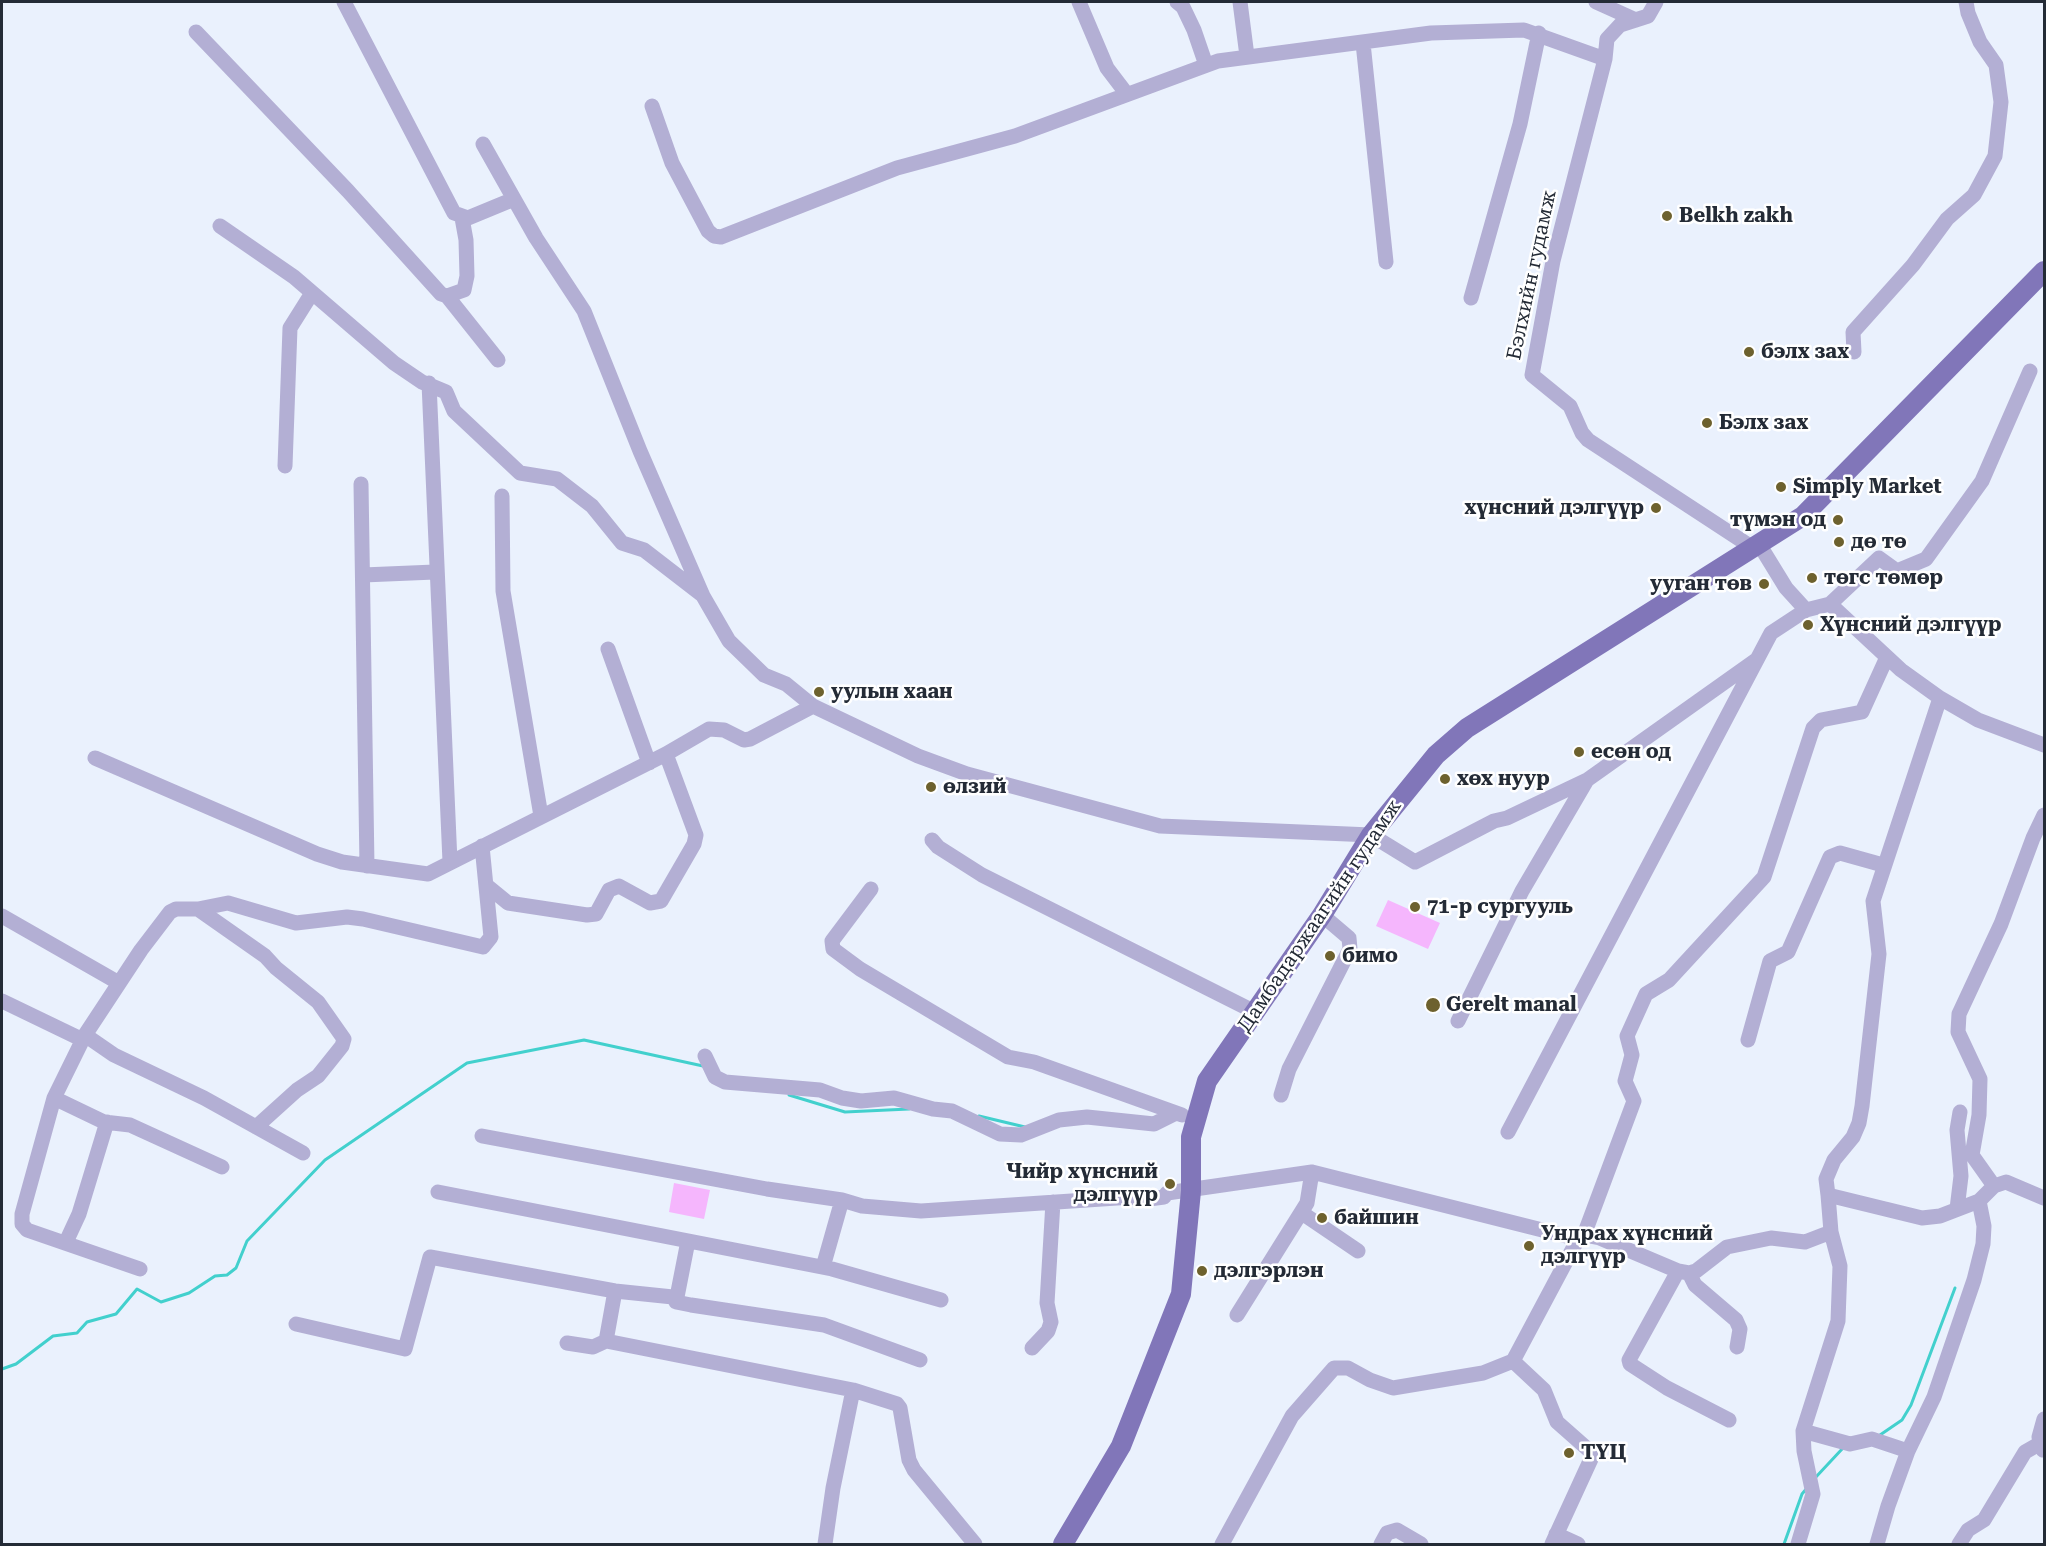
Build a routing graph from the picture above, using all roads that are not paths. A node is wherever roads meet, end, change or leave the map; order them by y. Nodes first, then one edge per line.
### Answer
1 (344, 2) edge
2 (1079, 2) edge
3 (1177, 2) edge
4 (1240, 2) edge
5 (1596, 2) edge
6 (1656, 2) edge
7 (1966, 2) edge
8 (1636, 20) junction
9 (196, 32) dead end
10 (1539, 33) junction
11 (1363, 44) junction
12 (1247, 56) junction
13 (1605, 59) junction
14 (1206, 65) junction
15 (1126, 93) junction
16 (652, 106) dead end
17 (483, 144) dead end
18 (514, 199) junction
19 (462, 218) junction
20 (220, 226) dead end
21 (1386, 262) dead end
22 (2044, 271) edge
23 (312, 293) junction
24 (447, 296) junction
25 (1471, 298) dead end
26 (1854, 352) dead end
27 (498, 360) dead end
28 (2030, 371) dead end
29 (429, 383) junction
30 (285, 466) dead end
31 (361, 484) dead end
32 (502, 496) dead end
33 (1756, 546) junction
34 (435, 572) junction
35 (363, 574) junction
36 (703, 596) junction
37 (1830, 604) junction
38 (1806, 610) junction
39 (608, 649) dead end
40 (1887, 657) junction
41 (1758, 658) junction
42 (1940, 698) junction
43 (813, 706) junction
44 (2044, 746) edge
45 (666, 754) junction
46 (95, 758) dead end
47 (649, 763) junction
48 (1587, 780) junction
49 (2044, 815) edge
50 (541, 816) junction
51 (1371, 835) junction
52 (932, 840) dead end
53 (482, 846) junction
54 (450, 862) junction
55 (1883, 865) junction
56 (368, 866) junction
57 (486, 885) junction
58 (871, 889) dead end
59 (198, 909) junction
60 (1322, 915) junction
61 (2, 916) edge
62 (119, 983) junction
63 (2, 1001) edge
64 (1255, 1012) junction
65 (1458, 1021) dead end
66 (84, 1038) junction
67 (1748, 1040) dead end
68 (710, 1066) dead end
69 (1281, 1095) dead end
70 (54, 1098) junction
71 (1960, 1112) dead end
72 (1176, 1113) junction
73 (1196, 1120) junction
74 (107, 1122) junction
75 (256, 1127) junction
76 (1508, 1132) dead end
77 (482, 1136) dead end
78 (303, 1153) dead end
79 (222, 1167) dead end
80 (1312, 1172) junction
81 (1994, 1186) junction
82 (1191, 1191) junction
83 (438, 1192) dead end
84 (1828, 1195) junction
85 (2044, 1198) edge
86 (842, 1200) junction
87 (1979, 1201) junction
88 (1053, 1202) junction
89 (1957, 1209) junction
90 (1302, 1213) junction
91 (1831, 1232) junction
92 (1581, 1237) junction
93 (688, 1241) junction
94 (66, 1242) junction
95 (1358, 1251) dead end
96 (823, 1267) junction
97 (140, 1269) dead end
98 (1684, 1272) junction
99 (615, 1291) junction
100 (941, 1300) dead end
101 (676, 1302) junction
102 (1237, 1315) dead end
103 (296, 1324) dead end
104 (606, 1341) junction
105 (567, 1343) dead end
106 (1737, 1347) dead end
107 (1032, 1348) dead end
108 (920, 1360) dead end
109 (1513, 1361) junction
110 (853, 1390) junction
111 (2044, 1419) edge
112 (1729, 1420) dead end
113 (1803, 1431) junction
114 (2042, 1448) edge
115 (1908, 1451) junction
116 (1554, 1539) edge
117 (825, 1545) edge
118 (975, 1545) edge
119 (1063, 1545) edge
120 (1222, 1545) edge
121 (1381, 1545) edge
122 (1421, 1545) edge
123 (1578, 1545) edge
124 (1798, 1545) edge
125 (1877, 1545) edge
126 (1959, 1545) edge

1 - 19 street
2 - 15 street
3 - 14 street
4 - 12 street
5 - 8 street
6 - 8 street, Бэлхийн гудамж
7 - 26 street
8 - 13 street, Бэлхийн гудамж
9 - 24 street
10 - 11 street
10 - 13 street
10 - 25 street
11 - 12 street
11 - 21 street
12 - 14 street
13 - 33 street, Бэлхийн гудамж
14 - 15 street
15 - 16 street
17 - 18 street
18 - 19 street
18 - 36 street
19 - 24 street
20 - 23 street
22 - 33 main road, Дамбадаржаагийн гудамж
23 - 29 street
23 - 30 street
24 - 27 street
28 - 37 street
29 - 34 street
29 - 36 street
31 - 35 street
32 - 50 street
33 - 38 street
33 - 51 main road, Дамбадаржаагийн гудамж
34 - 35 street
34 - 54 street
35 - 56 street
36 - 43 street
37 - 38 street
37 - 40 street
38 - 41 street
39 - 47 street
40 - 42 street
40 - 92 street
41 - 48 street
41 - 76 street
42 - 44 street
42 - 55 street
43 - 45 street
43 - 51 street
45 - 47 street
45 - 57 street
46 - 56 street
47 - 50 street
48 - 51 street
48 - 65 street
49 - 81 street
50 - 53 street
51 - 60 main road, Дамбадаржаагийн гудамж
52 - 64 street
53 - 54 street
53 - 57 street
54 - 56 street
55 - 67 street
55 - 84 street
57 - 59 street
58 - 72 street
59 - 62 street
59 - 75 street
60 - 64 main road, Дамбадаржаагийн гудамж
60 - 69 street
61 - 62 street
62 - 66 street
63 - 66 street
64 - 73 main road, Дамбадаржаагийн гудамж
66 - 70 street
66 - 75 street
68 - 72 street
70 - 74 street
70 - 94 street
71 - 89 street
72 - 73 street
73 - 82 main road, Дамбадаржаагийн гудамж
74 - 79 street
74 - 94 street
75 - 78 street
77 - 86 street
80 - 82 street
80 - 90 street
80 - 92 street
81 - 85 street
81 - 87 street
82 - 88 street
82 - 119 main road, Дамбадаржаагийн гудамж
83 - 93 street
84 - 89 street
84 - 91 street
86 - 88 street
86 - 96 street
87 - 89 street
87 - 115 street
88 - 107 street
90 - 95 street
90 - 102 street
91 - 98 street
91 - 113 street
92 - 98 street
92 - 109 street
93 - 96 street
93 - 101 street
94 - 97 street
96 - 100 street
98 - 106 street
98 - 112 street
99 - 101 street
99 - 103 street
99 - 104 street
101 - 108 street
104 - 105 street
104 - 110 street
109 - 116 street
109 - 120 street
110 - 117 street
110 - 118 street
111 - 114 street
113 - 115 street
113 - 124 street
114 - 126 street
115 - 125 street
116 - 123 street
121 - 122 street

